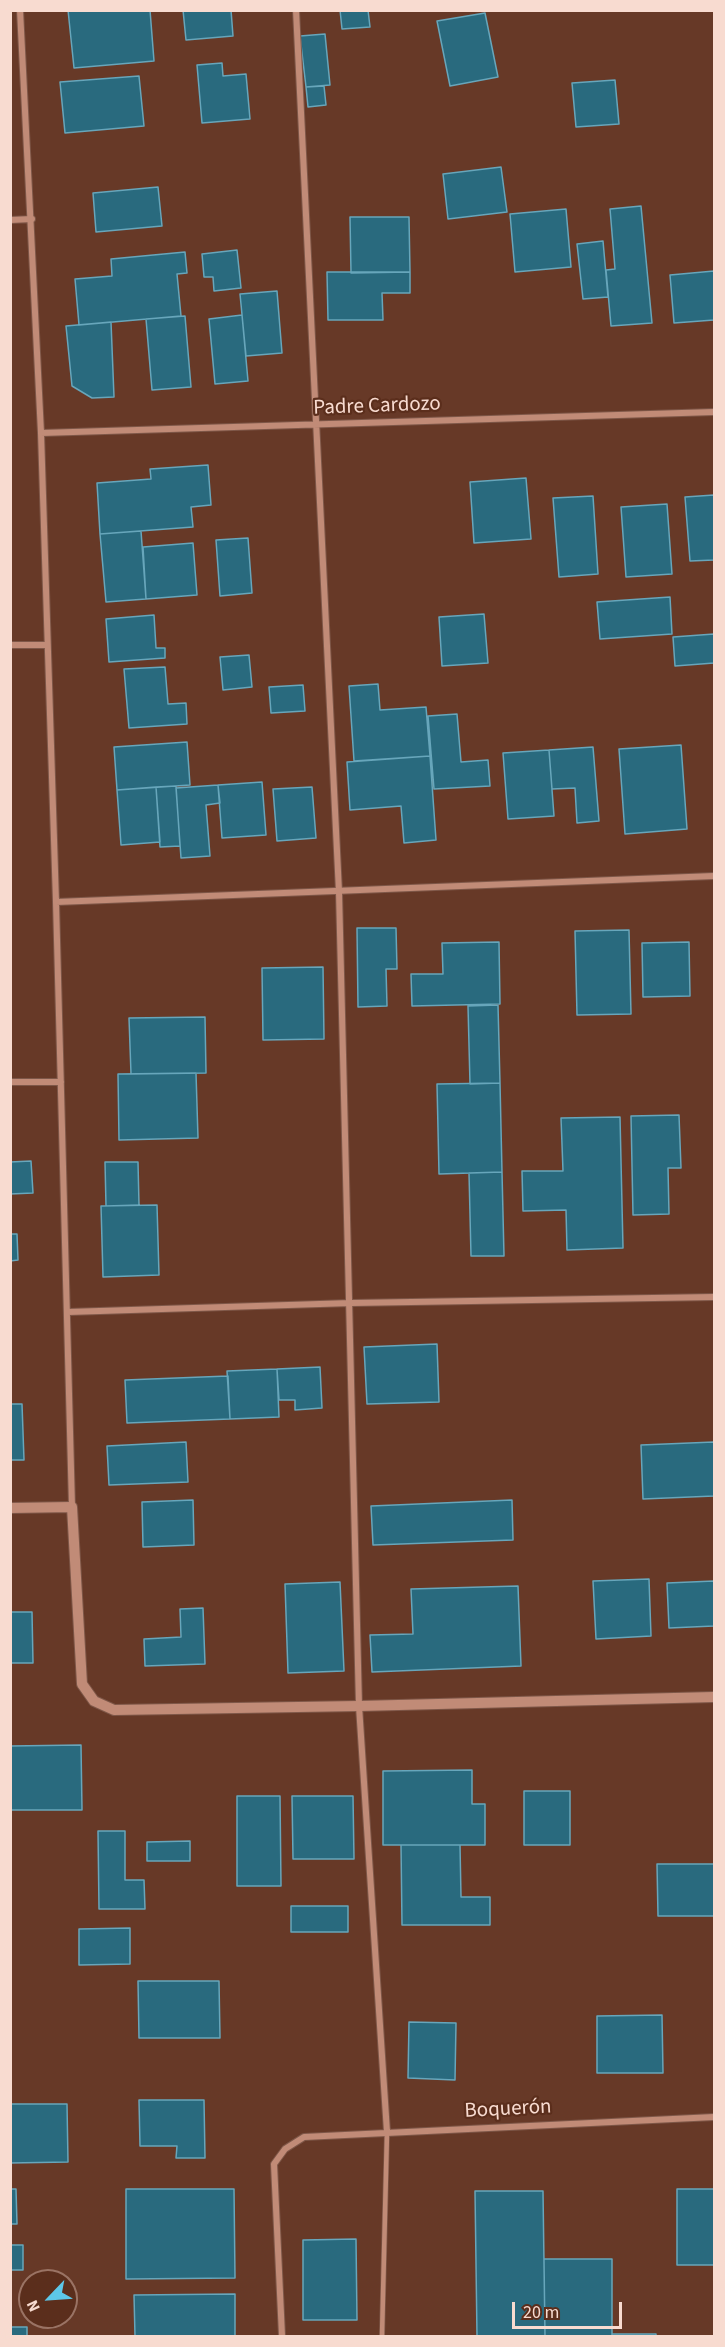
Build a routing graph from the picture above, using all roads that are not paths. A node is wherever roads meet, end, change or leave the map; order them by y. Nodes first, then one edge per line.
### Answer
1 (20, 10) edge
2 (296, 10) edge
3 (32, 219) junction
4 (10, 220) edge
5 (714, 412) edge
6 (315, 425) junction
7 (40, 433) junction
8 (10, 645) edge
9 (46, 645) junction
10 (714, 876) edge
11 (339, 892) junction
12 (56, 902) junction
13 (10, 1082) edge
14 (61, 1082) junction
15 (714, 1297) edge
16 (351, 1303) junction
17 (68, 1312) junction
18 (72, 1507) junction
19 (10, 1508) edge
20 (714, 1696) edge
21 (359, 1706) junction
22 (714, 2117) edge
23 (387, 2132) junction
24 (282, 2337) edge
25 (382, 2337) edge

1 - 3 street
2 - 6 street
3 - 4 street
3 - 7 street
5 - 6 street, Padre Cardozo
6 - 7 street, Padre Cardozo
6 - 11 street
7 - 9 street
8 - 9 street
9 - 12 street
10 - 11 street
11 - 12 street
11 - 16 street
12 - 14 street
13 - 14 street
14 - 17 street
15 - 16 street
16 - 17 street
16 - 21 street
17 - 18 street
18 - 19 street
18 - 21 street
20 - 21 street
21 - 23 street
22 - 23 street, Boquerón
23 - 24 street, Boquerón
23 - 25 lane

